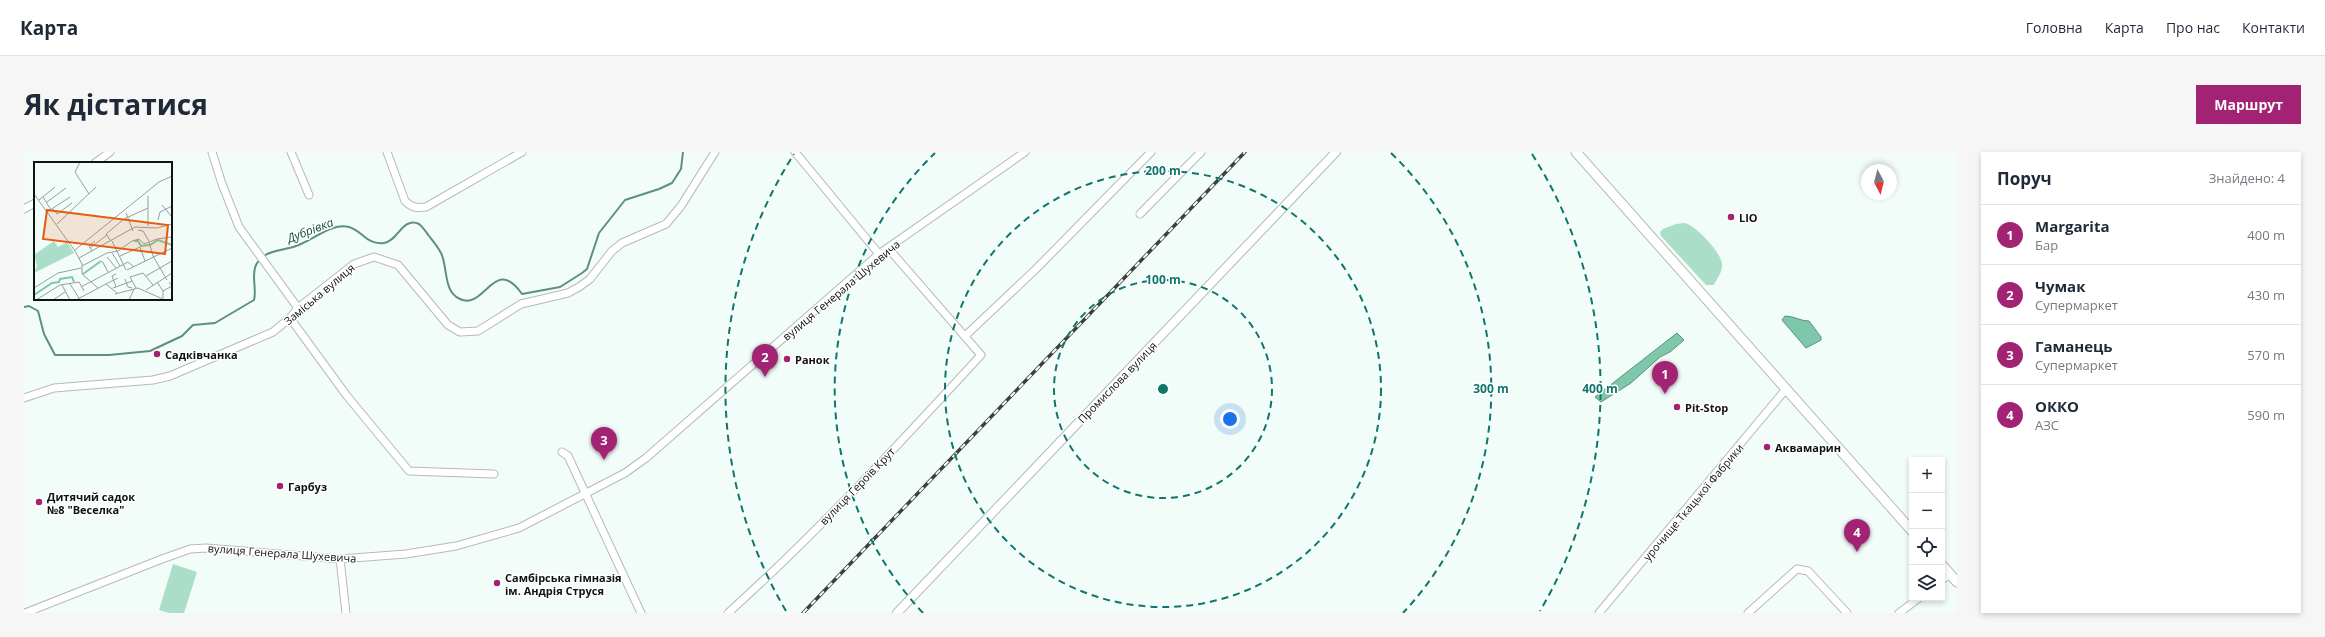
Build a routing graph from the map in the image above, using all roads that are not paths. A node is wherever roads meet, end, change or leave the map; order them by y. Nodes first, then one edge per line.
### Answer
1 (110, 152) edge
2 (212, 152) edge
3 (291, 152) edge
4 (387, 152) edge
5 (522, 152) edge
6 (715, 152) edge
7 (795, 152) edge
8 (1025, 152) edge
9 (1151, 152) edge
10 (1201, 152) edge
11 (1336, 152) edge
12 (1576, 152) edge
13 (96, 162) edge
14 (309, 195) dead end
15 (34, 204) edge
16 (24, 209) edge
17 (1140, 214) dead end
18 (888, 248) junction
19 (880, 254) junction
20 (298, 308) junction
21 (290, 318) junction
22 (965, 336) junction
23 (1786, 389) junction
24 (24, 398) edge
25 (562, 452) dead end
26 (494, 474) dead end
27 (586, 493) junction
28 (1910, 529) edge
29 (340, 559) junction
30 (1945, 568) edge
31 (1950, 574) junction
32 (1945, 578) edge
33 (1957, 582) edge
34 (1915, 601) edge
35 (25, 613) edge
36 (346, 613) edge
37 (641, 613) edge
38 (728, 613) edge
39 (898, 613) edge
40 (1599, 613) edge
41 (1748, 613) edge
42 (1846, 613) edge
43 (1900, 613) edge

1 - 13 street
2 - 20 street
3 - 14 street
4 - 5 street
6 - 20 street, Заміська вулиця
7 - 19 street
8 - 18 street, вулиця Генерала Шухевича
9 - 22 street
10 - 17 street
11 - 39 street, Промислова вулиця
12 - 23 main road
15 - 16 street
18 - 19 street, вулиця Генерала Шухевича
18 - 22 street
19 - 27 street, вулиця Генерала Шухевича
20 - 21 street, Заміська вулиця
21 - 24 street, Заміська вулиця
21 - 26 street
22 - 38 street, вулиця Героїв Крут
23 - 28 main road
23 - 40 street, урочище Ткацької Фабрики
25 - 27 street
27 - 29 street, вулиця Генерала Шухевича
27 - 37 street
29 - 35 street, вулиця Генерала Шухевича
29 - 36 street
30 - 31 main road
31 - 32 street
31 - 33 main road
34 - 43 street
41 - 42 street

